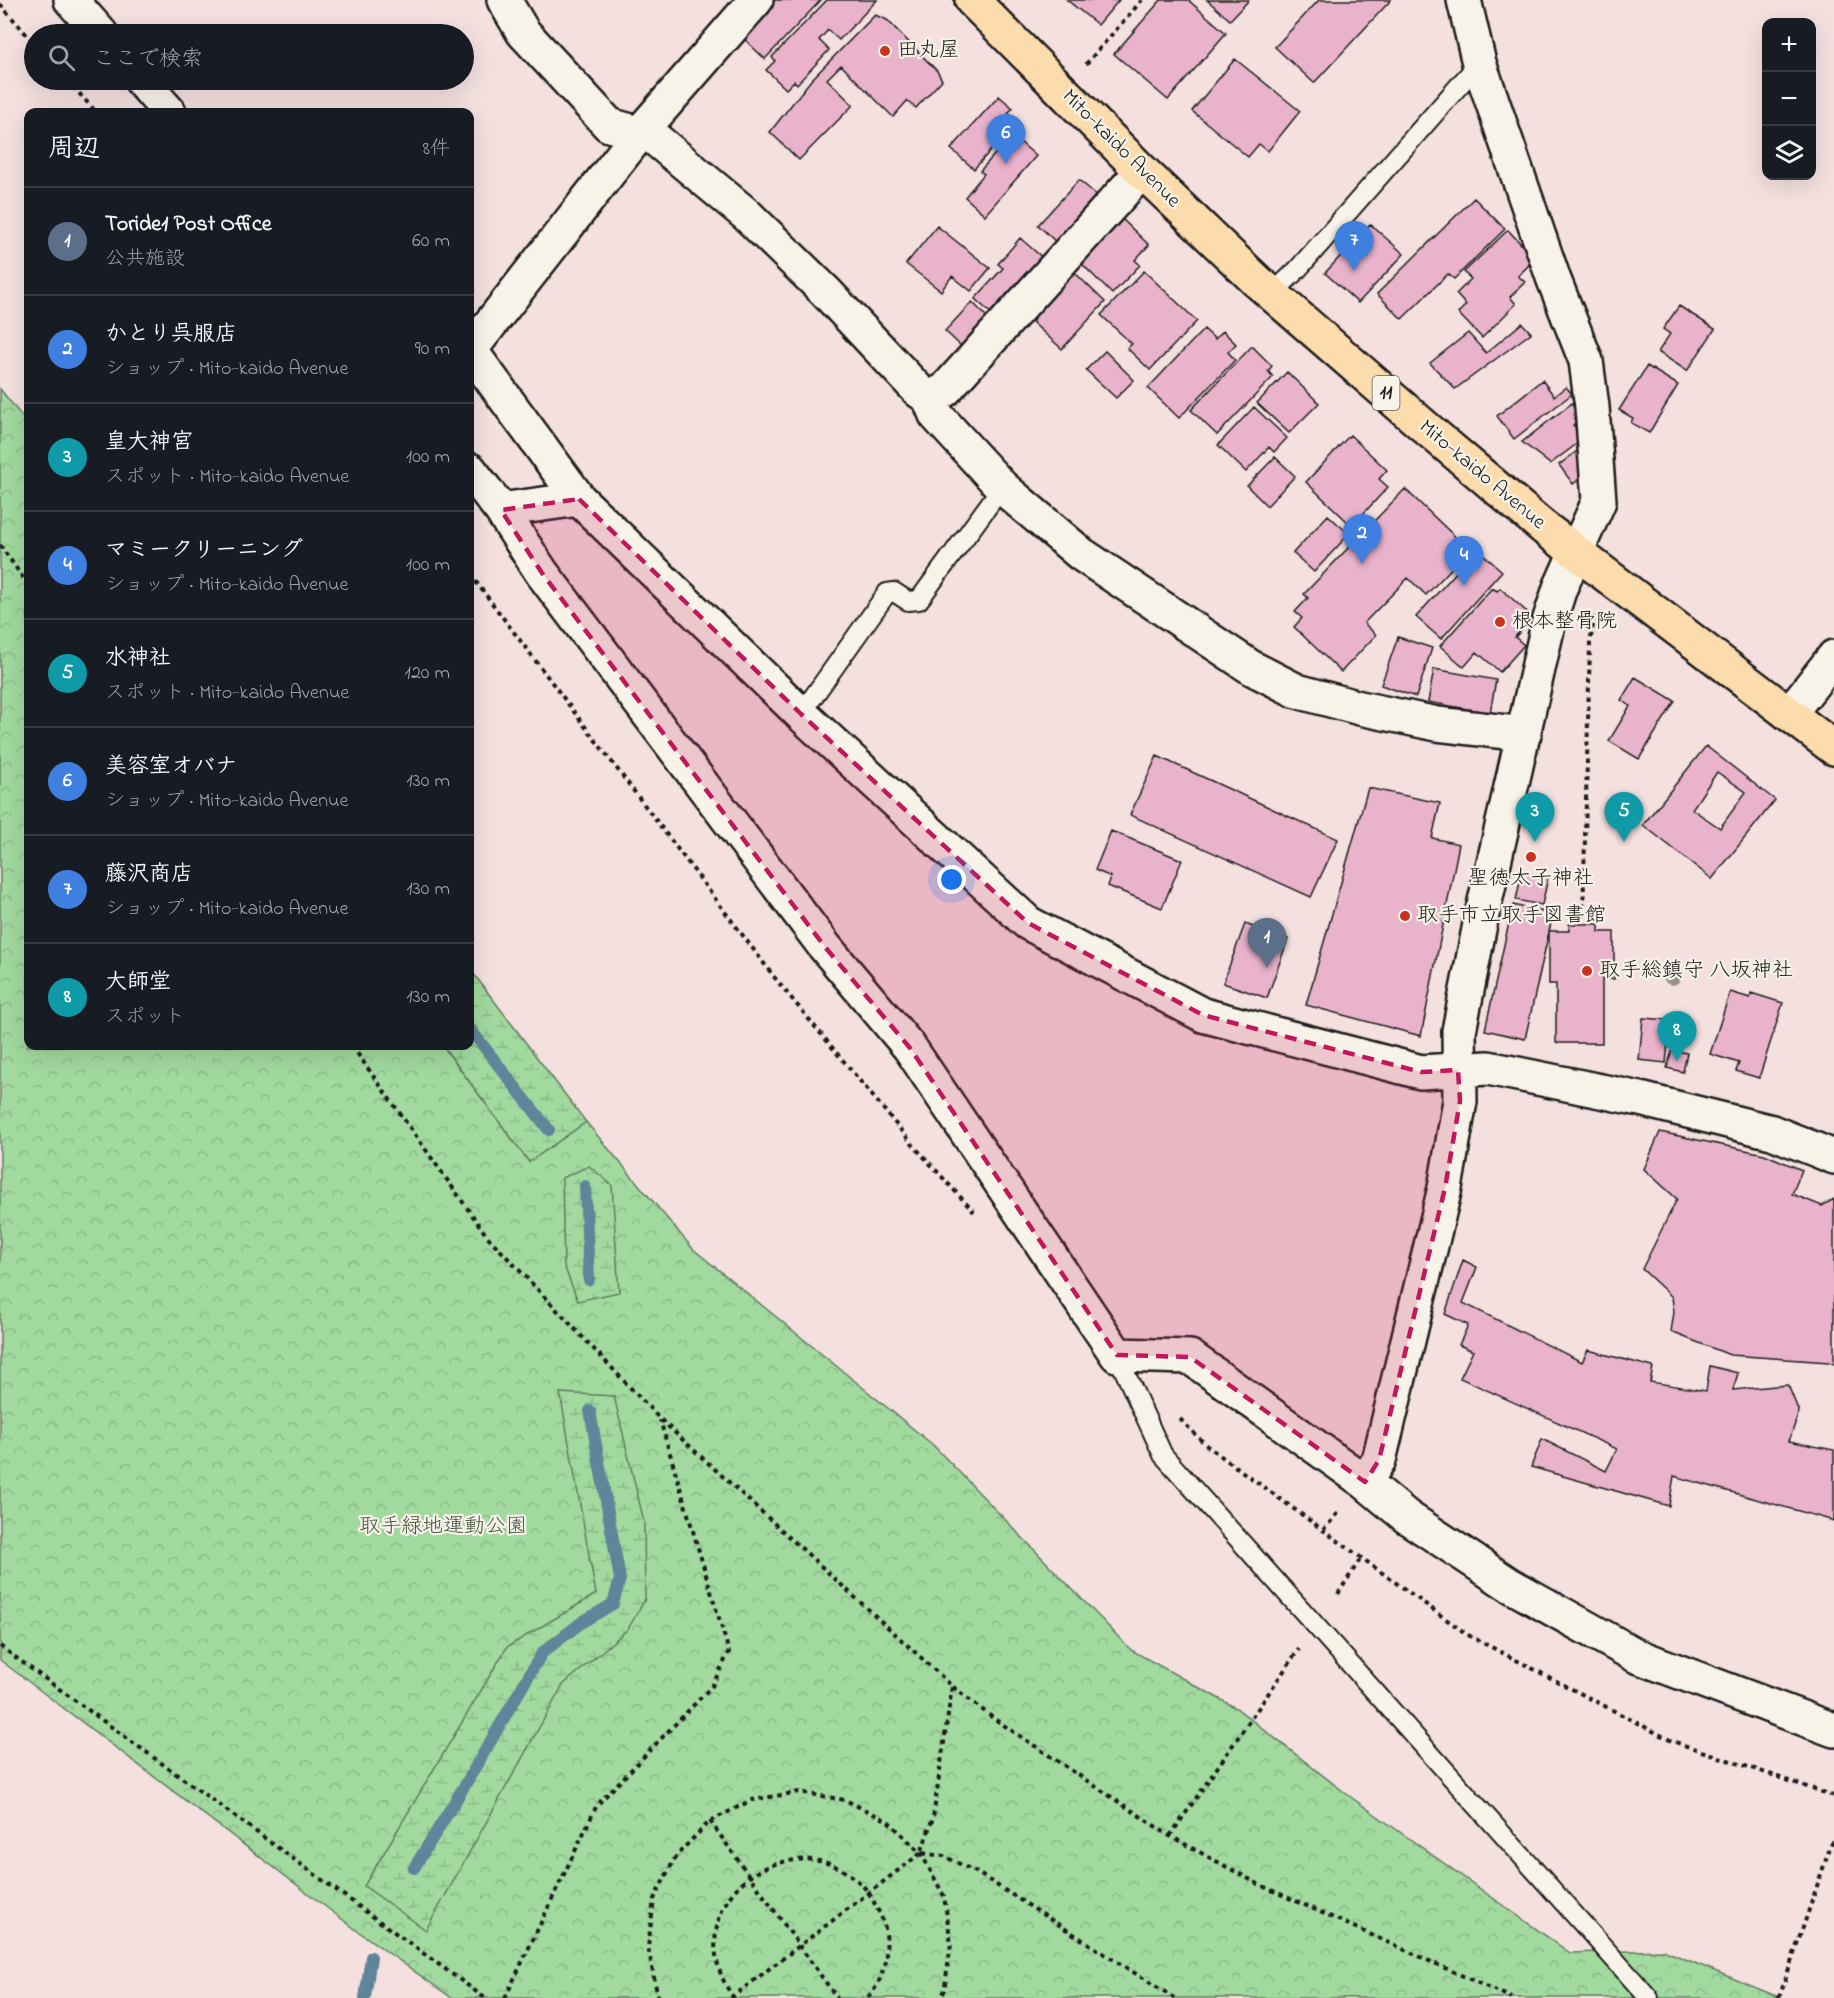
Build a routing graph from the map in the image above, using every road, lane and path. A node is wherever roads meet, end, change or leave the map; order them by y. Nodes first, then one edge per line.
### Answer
1 (71, 0) edge
2 (504, 0) edge
3 (756, 0) edge
4 (972, 0) edge
5 (1142, 0) edge
6 (1464, 0) edge
7 (0, 3) edge
8 (92, 24) edge
9 (24, 31) edge
10 (1479, 63) junction
11 (1085, 65) dead end
12 (76, 90) edge
13 (150, 90) edge
14 (92, 108) edge
15 (166, 108) edge
16 (639, 134) junction
17 (1142, 171) junction
18 (1272, 294) junction
19 (474, 345) edge
20 (474, 355) edge
21 (929, 398) junction
22 (474, 475) edge
23 (1002, 487) junction
24 (579, 499) junction
25 (501, 510) junction
26 (0, 545) edge
27 (1577, 553) junction
28 (24, 579) edge
29 (474, 579) edge
30 (1595, 613) dead end
31 (1834, 657) edge
32 (801, 714) junction
33 (1789, 714) junction
34 (1524, 734) junction
35 (1834, 748) edge
36 (1583, 917) dead end
37 (355, 1050) edge
38 (1458, 1070) junction
39 (1834, 1157) edge
40 (976, 1214) dead end
41 (1117, 1355) junction
42 (1174, 1413) dead end
43 (660, 1419) junction
44 (1365, 1482) junction
45 (1344, 1506) dead end
46 (1323, 1530) junction
47 (1361, 1558) junction
48 (1338, 1594) dead end
49 (0, 1646) edge
50 (1301, 1646) dead end
51 (952, 1686) junction
52 (1834, 1730) edge
53 (1834, 1796) edge
54 (710, 1821) junction
55 (1170, 1836) junction
56 (1834, 1836) edge
57 (921, 1853) junction
58 (749, 1876) junction
59 (869, 1893) junction
60 (799, 1946) junction
61 (485, 1998) edge
62 (505, 1998) edge
63 (658, 1998) edge
64 (732, 1998) edge
65 (837, 1998) edge
66 (867, 1998) edge
67 (940, 1998) edge
68 (1174, 1998) edge
69 (1512, 1998) edge
70 (1649, 1998) edge
71 (1779, 1998) edge

1 - 8 street
2 - 16 street
3 - 16 street
4 - 17 main road, Mito-kaido Avenue / 11
5 - 11 path
6 - 10 street
7 - 9 path
10 - 18 lane
10 - 27 street
12 - 14 path
13 - 15 street
16 - 19 street
16 - 21 street
17 - 18 main road, Mito-kaido Avenue / 11
17 - 21 street
18 - 27 main road, Mito-kaido Avenue / 11
20 - 24 street
21 - 23 street
22 - 25 street
23 - 32 lane
23 - 34 street
24 - 25 street
24 - 32 street
25 - 41 street
26 - 28 path
27 - 33 main road, Mito-kaido Avenue / 11
27 - 34 street
29 - 40 path
30 - 36 path
31 - 33 street
32 - 38 street
33 - 35 main road, Mito-kaido Avenue / 11
34 - 38 street
37 - 43 path
38 - 39 street
38 - 44 street
41 - 44 street
41 - 70 lane
42 - 46 path
43 - 51 path
43 - 62 path
44 - 52 street
45 - 46 path
46 - 47 path
47 - 48 path
47 - 53 path
49 - 61 path
50 - 55 path
51 - 55 path
51 - 57 path
54 - 57 path
54 - 58 path
54 - 63 path
55 - 69 path
56 - 71 path
57 - 59 path
57 - 67 path
57 - 68 path
58 - 59 path
58 - 60 path
58 - 64 path
59 - 60 path
59 - 66 path
60 - 64 path
60 - 65 path

